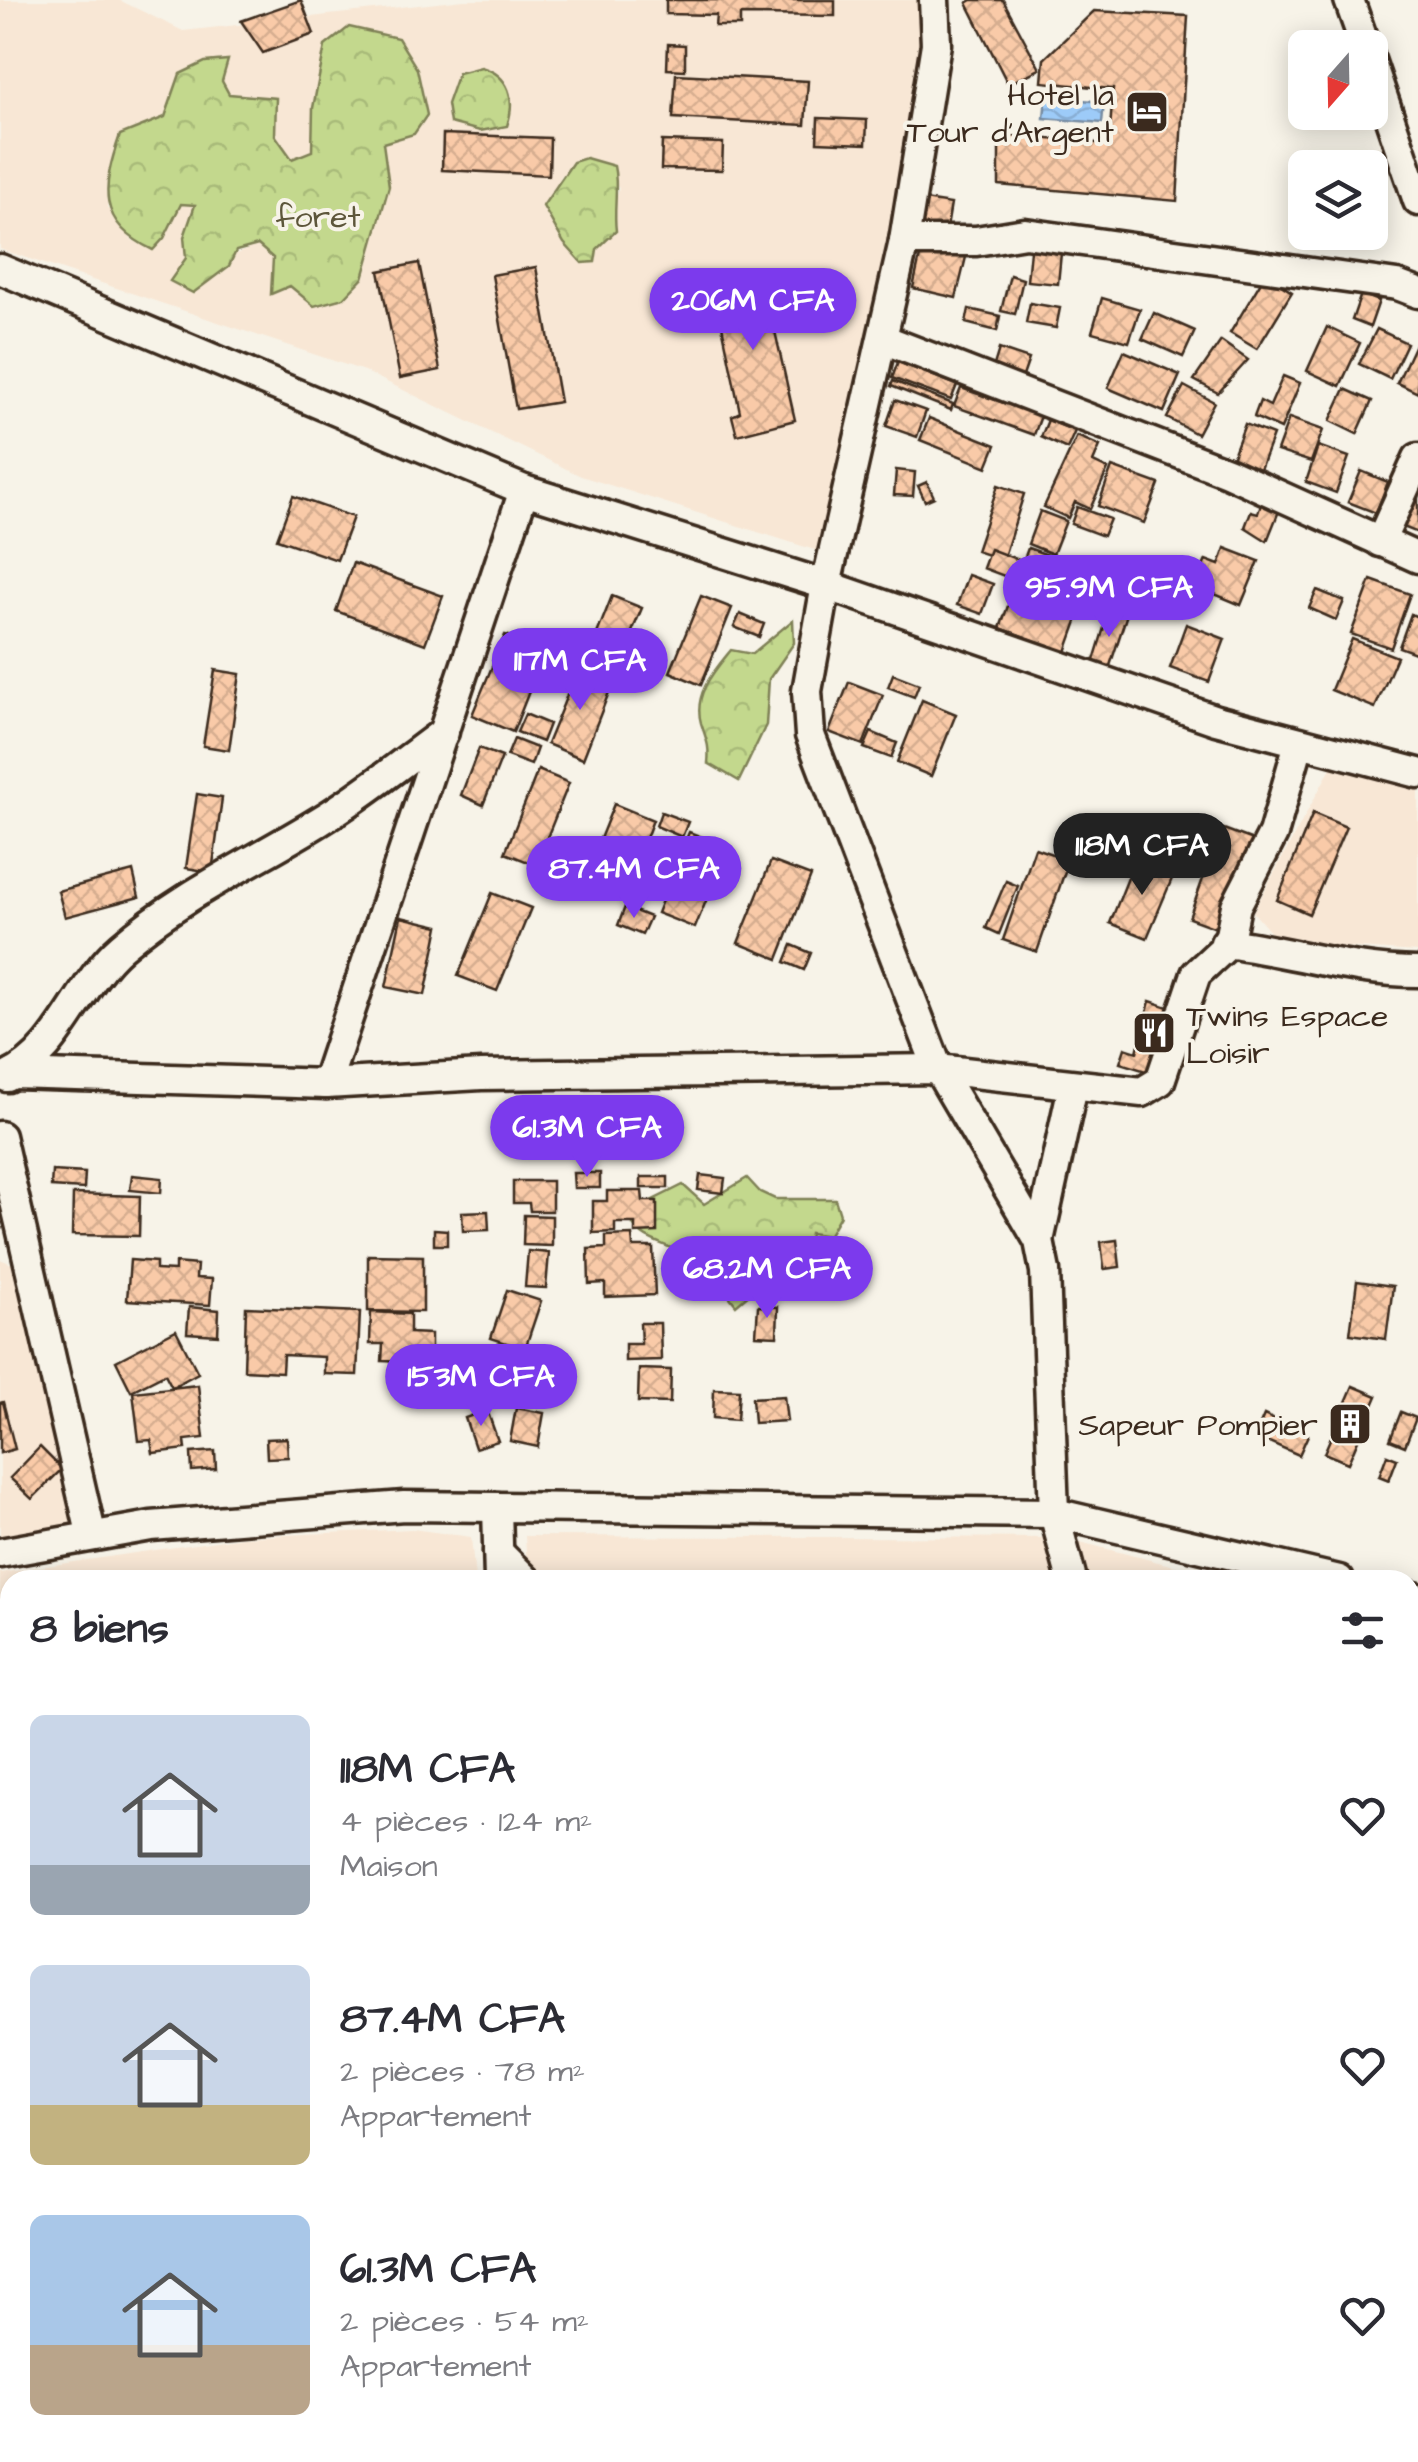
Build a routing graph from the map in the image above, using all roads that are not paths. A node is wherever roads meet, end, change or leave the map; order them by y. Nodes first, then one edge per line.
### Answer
1 (934, 0) edge
2 (1350, 0) edge
3 (1360, 30) edge
4 (1388, 113) edge
5 (1418, 201) edge
6 (904, 242) junction
7 (0, 268) edge
8 (1418, 292) edge
9 (883, 339) junction
10 (1418, 458) edge
11 (524, 490) junction
12 (1380, 542) junction
13 (1418, 558) edge
14 (826, 585) junction
15 (444, 732) junction
16 (1299, 743) junction
17 (1418, 773) edge
18 (1225, 943) junction
19 (1418, 972) edge
20 (938, 1069) junction
21 (7, 1077) edge
22 (326, 1084) junction
23 (1073, 1086) junction
24 (0, 1136) edge
25 (1039, 1241) junction
26 (497, 1507) junction
27 (1054, 1512) junction
28 (91, 1533) junction
29 (0, 1553) edge
30 (499, 1566) edge
31 (1069, 1570) edge
32 (1297, 1570) edge

1 - 6 street
2 - 3 street
4 - 5 street
6 - 8 street
6 - 9 street
7 - 11 street
9 - 12 street
9 - 14 street
10 - 12 street
11 - 14 street
11 - 15 street
12 - 13 street
14 - 16 street
14 - 20 street
15 - 21 street
15 - 22 street
16 - 17 street
16 - 18 street
18 - 19 street
18 - 23 street
20 - 22 street
20 - 23 street
20 - 25 street
21 - 22 street
23 - 25 street
24 - 28 street
25 - 27 street
26 - 27 street
26 - 28 street
26 - 30 street
27 - 31 street
27 - 32 street
28 - 29 street

